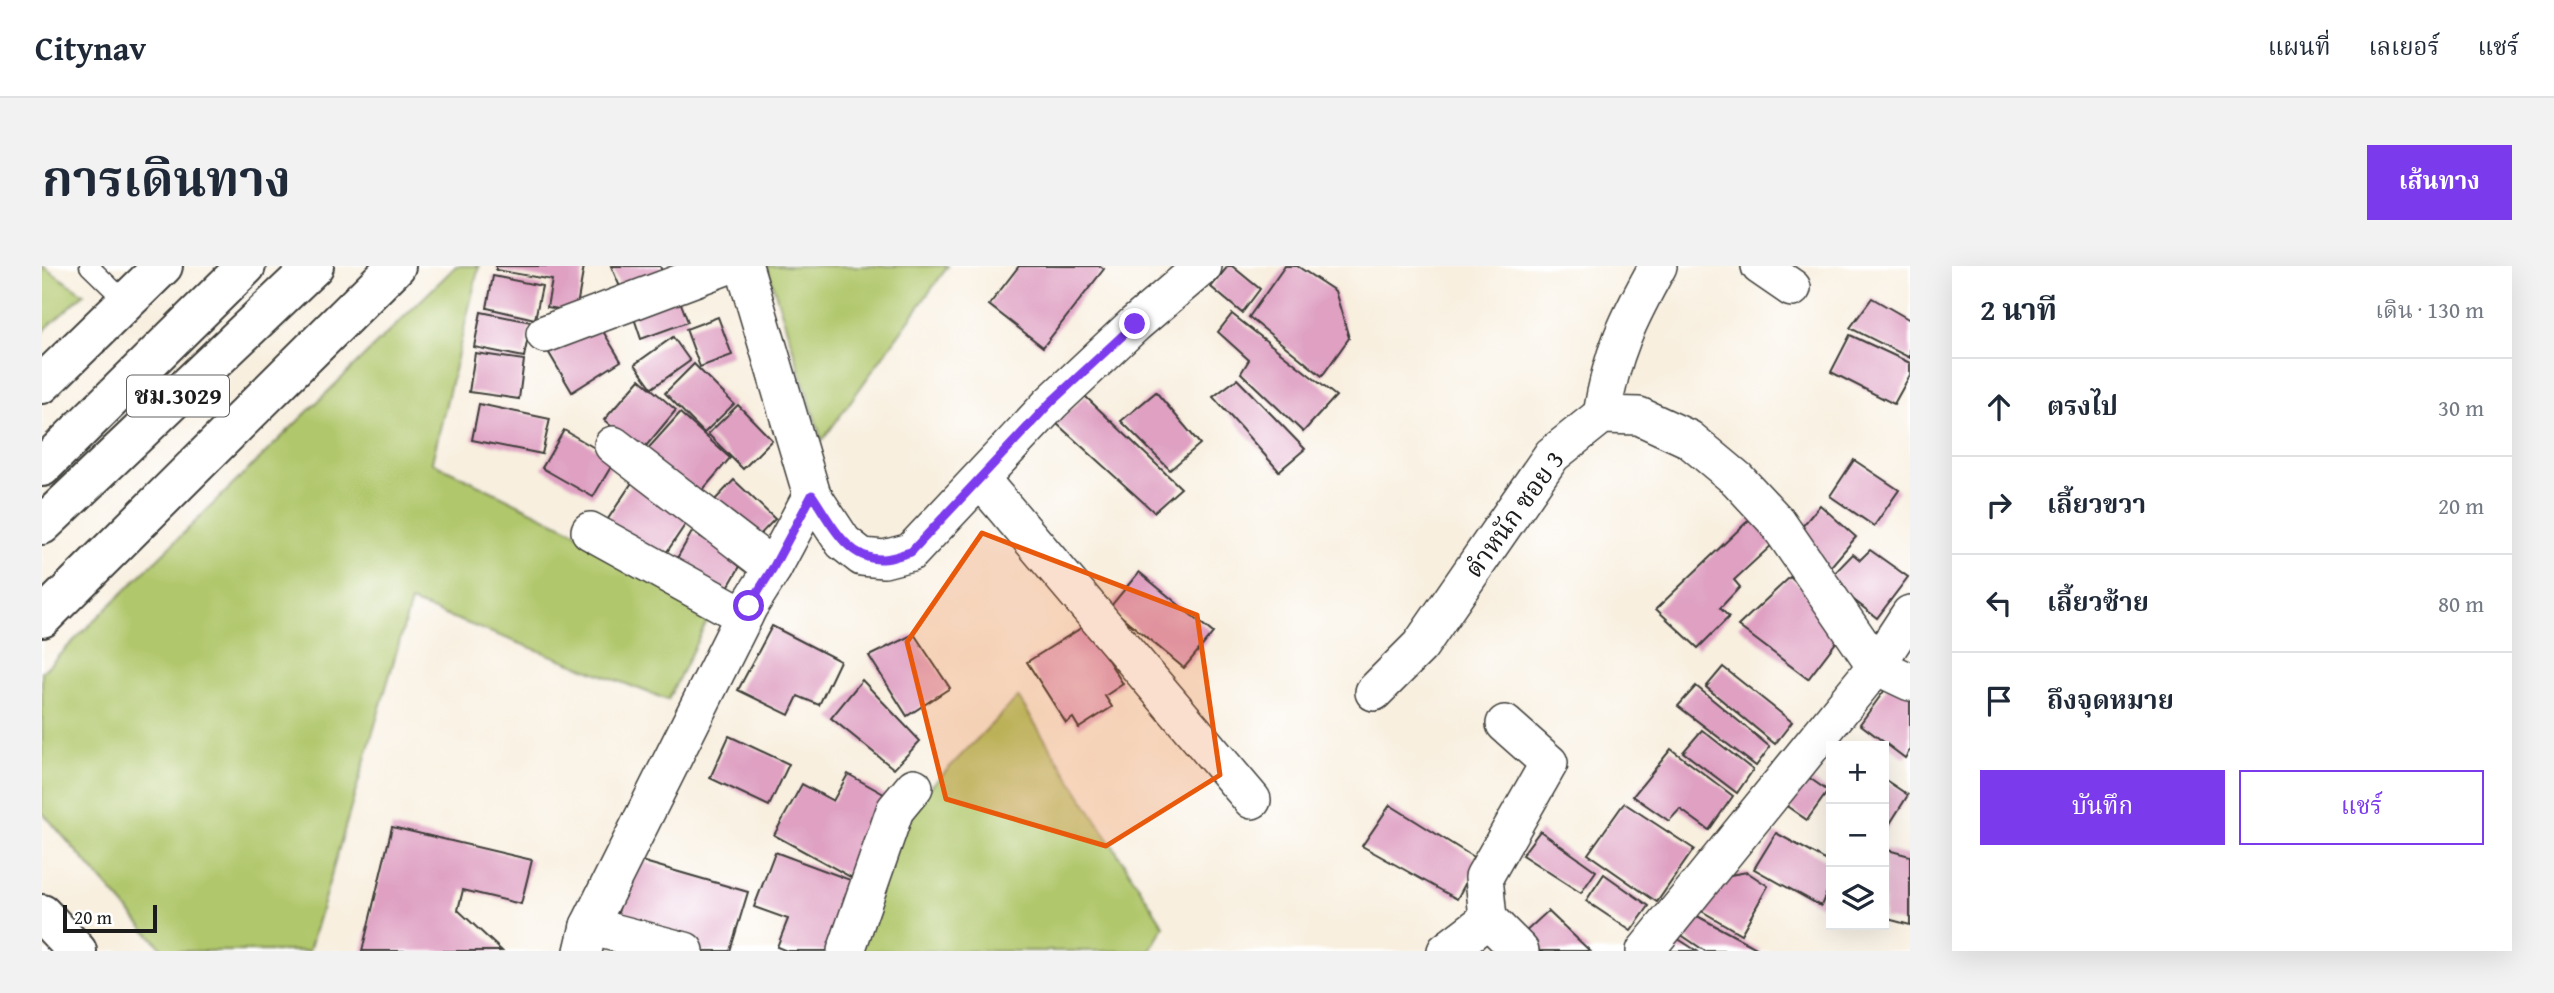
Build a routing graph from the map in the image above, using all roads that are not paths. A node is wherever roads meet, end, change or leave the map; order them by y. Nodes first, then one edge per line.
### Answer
1 (89, 266) edge
2 (163, 266) edge
3 (246, 266) edge
4 (314, 266) edge
5 (396, 266) edge
6 (726, 266) edge
7 (744, 266) edge
8 (1203, 266) edge
9 (1658, 266) edge
10 (1760, 266) edge
11 (1792, 288) dead end
12 (125, 302) junction
13 (545, 334) dead end
14 (42, 384) edge
15 (1602, 415) junction
16 (613, 445) dead end
17 (42, 467) edge
18 (981, 480) junction
19 (812, 495) junction
20 (42, 525) edge
21 (590, 531) dead end
22 (773, 568) junction
23 (1910, 614) edge
24 (744, 617) junction
25 (42, 618) edge
26 (1875, 666) junction
27 (1910, 682) edge
28 (1374, 692) dead end
29 (1505, 724) dead end
30 (915, 787) dead end
31 (1252, 800) dead end
32 (42, 914) edge
33 (1488, 919) junction
34 (586, 939) edge
35 (77, 951) edge
36 (685, 951) edge
37 (846, 951) edge
38 (1446, 951) edge
39 (1520, 951) edge
40 (1645, 951) edge

1 - 12 lane
2 - 12 main road
3 - 17 main road, ชม.3029
4 - 20 main road, ชม.3029
5 - 25 main road
6 - 13 street
7 - 19 street
8 - 18 street
9 - 15 street
10 - 11 street
12 - 14 main road
15 - 26 street
15 - 28 street, ตำหนัก ซอย 3
16 - 22 street
18 - 19 street
18 - 31 street
19 - 22 street
21 - 24 street
22 - 24 street
23 - 26 street
24 - 34 street
26 - 27 street
26 - 40 street
29 - 33 street
30 - 37 street
32 - 35 main road
33 - 38 street
33 - 39 street
34 - 36 street

